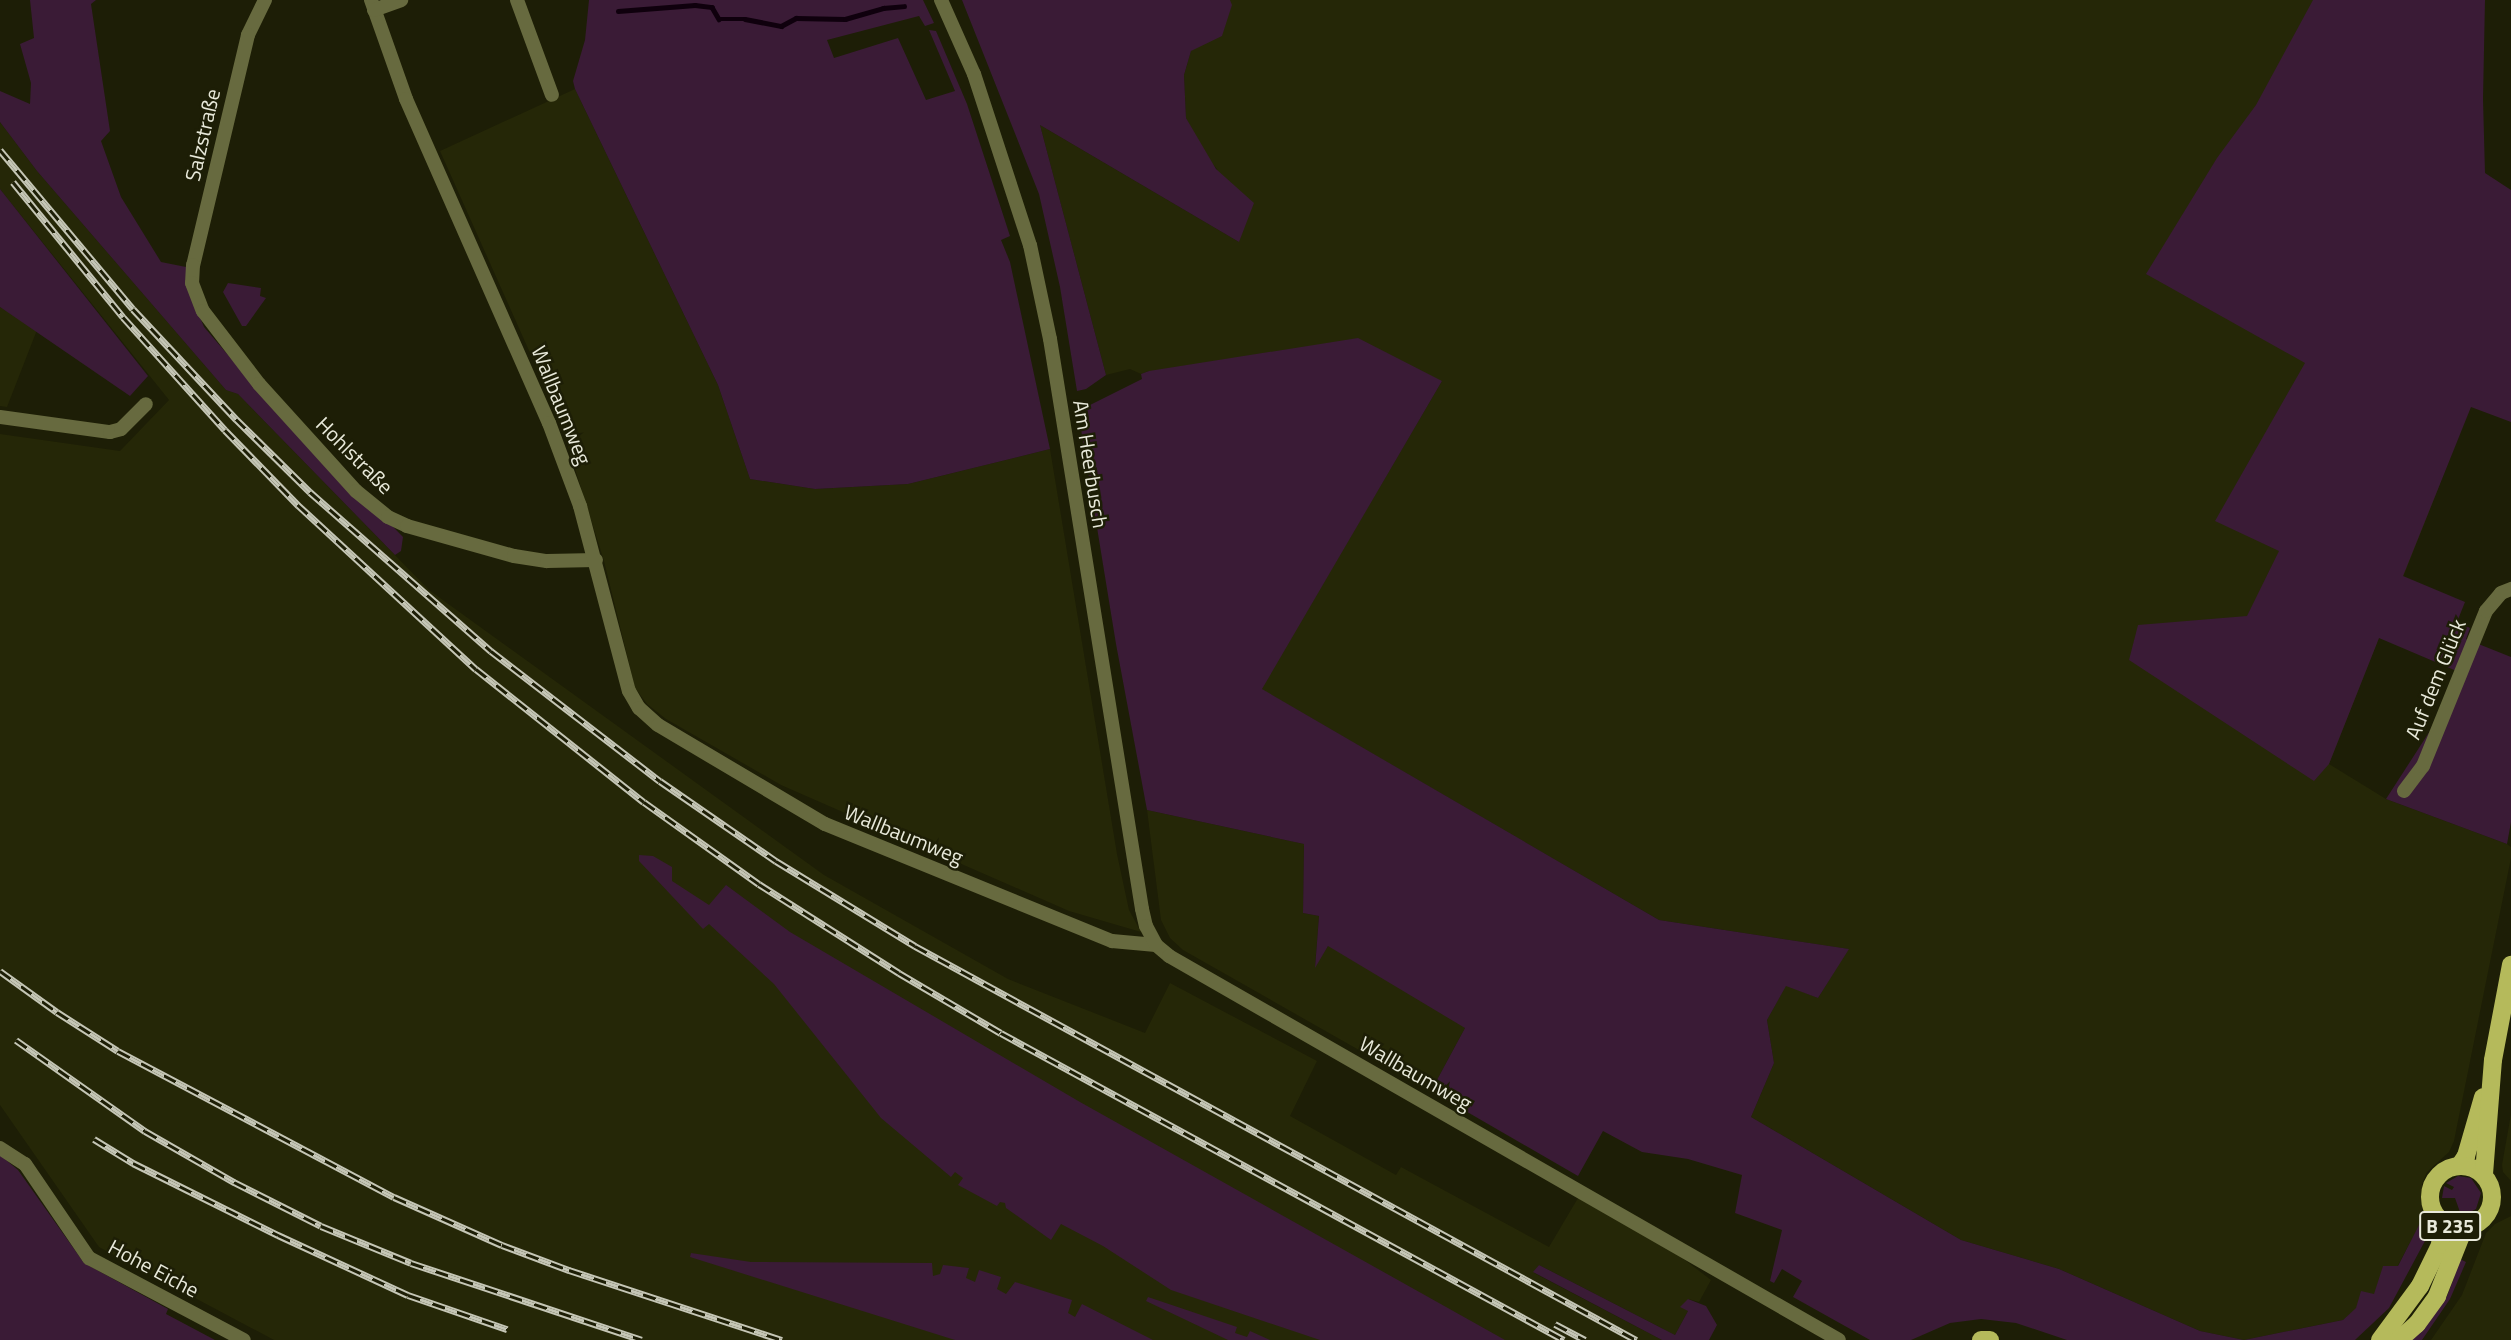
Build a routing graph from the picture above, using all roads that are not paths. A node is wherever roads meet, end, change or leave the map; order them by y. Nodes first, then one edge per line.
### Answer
1 (265, 0) edge
2 (401, 0) edge
3 (517, 0) edge
4 (941, 0) edge
5 (373, 5) edge
6 (552, 95) dead end
7 (192, 283) joint
8 (146, 404) dead end
9 (0, 417) edge
10 (596, 560) junction
11 (2511, 589) edge
12 (2404, 791) dead end
13 (1156, 945) junction
14 (2511, 965) edge
15 (2493, 1060) junction
16 (0, 1136) edge
17 (4, 1149) edge
18 (2460, 1165) junction
19 (2484, 1174) junction
20 (2443, 1222) junction
21 (2464, 1228) junction
22 (1826, 1336) edge
23 (244, 1340) edge
24 (1839, 1340) edge
25 (1981, 1340) edge
26 (1990, 1340) edge
27 (2379, 1340) edge
28 (2399, 1340) edge

1 - 7 street, Salzstraße
2 - 5 street, Wallbaumweg
3 - 6 street
4 - 13 street, Am Heerbusch
5 - 10 street, Wallbaumweg
7 - 10 street, Hohlstraße
8 - 9 street
10 - 13 street, Wallbaumweg
11 - 12 street, Auf dem Glück
13 - 22 street, Wallbaumweg
14 - 15 main road, B 235
15 - 18 main road, B 235
15 - 19 main road, B 235
16 - 17 street, Hohe Eiche
17 - 23 street, Hohe Eiche
18 - 19 main road
18 - 20 main road, B 235
19 - 21 main road, B 235
20 - 21 main road, B 235
20 - 27 main road, B 235
21 - 28 main road, B 235
22 - 24 street, Wallbaumweg
25 - 26 main road

